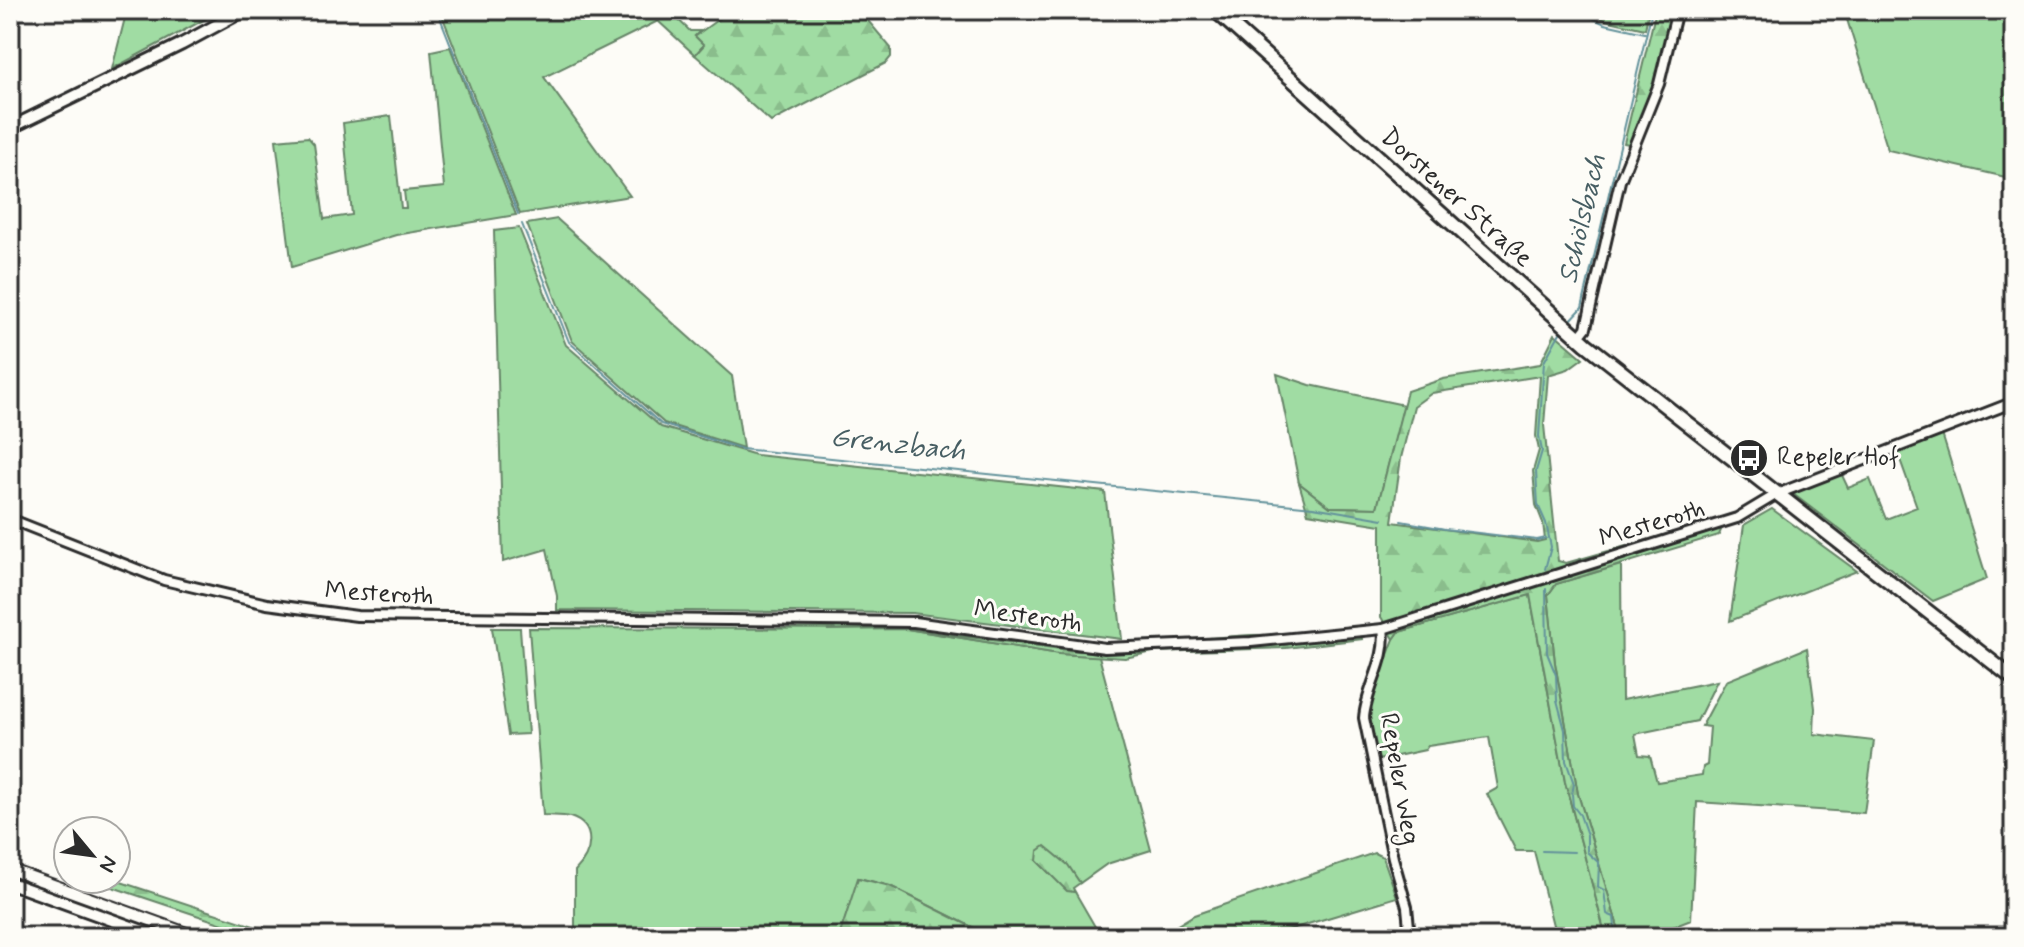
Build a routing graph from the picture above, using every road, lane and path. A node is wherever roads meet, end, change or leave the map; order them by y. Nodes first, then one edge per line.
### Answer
1 (245, 10) edge
2 (1215, 10) edge
3 (1677, 10) edge
4 (10, 128) edge
5 (1569, 330) junction
6 (2014, 402) edge
7 (1777, 494) junction
8 (10, 519) edge
9 (1383, 629) junction
10 (2014, 679) edge
11 (10, 883) edge
12 (159, 937) edge
13 (1410, 937) edge

1 - 4 street
2 - 5 main road, Dorstener Straße
3 - 5 street
5 - 7 main road, Dorstener Straße
6 - 7 street, Mesteroth
7 - 9 street, Mesteroth
7 - 10 main road, Dorstener Straße
8 - 9 street, Mesteroth
9 - 13 street, Repeler Weg
11 - 12 street

